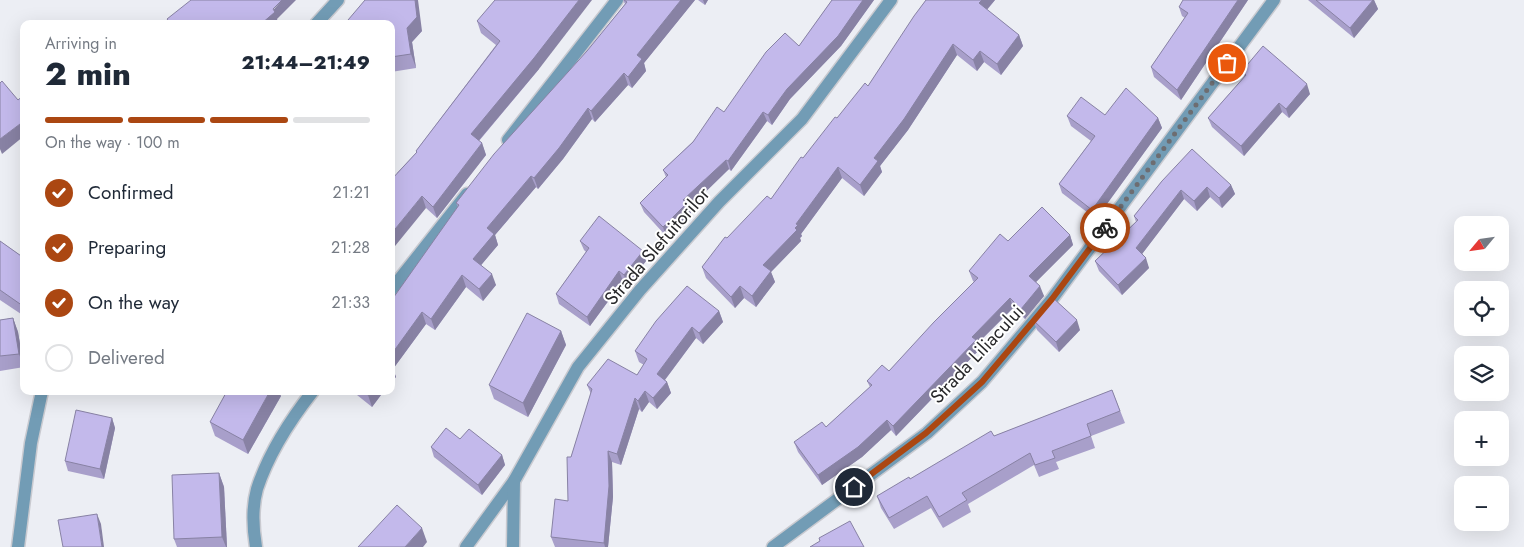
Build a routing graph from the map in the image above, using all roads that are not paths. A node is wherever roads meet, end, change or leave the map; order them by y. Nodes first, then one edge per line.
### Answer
1 (338, 0) edge
2 (617, 0) edge
3 (891, 0) edge
4 (1274, 0) edge
5 (320, 20) edge
6 (499, 152) edge
7 (475, 183) edge
8 (395, 285) edge
9 (41, 395) edge
10 (307, 395) edge
11 (514, 481) junction
12 (18, 547) edge
13 (256, 547) edge
14 (466, 547) edge
15 (514, 547) edge
16 (773, 547) edge

1 - 5 street
2 - 6 street
3 - 11 street, Strada Slefuitorilor
4 - 16 street, Strada Liliacului
7 - 8 street
9 - 12 street
10 - 13 street
11 - 14 street
11 - 15 street, Strada Slefuitorilor

